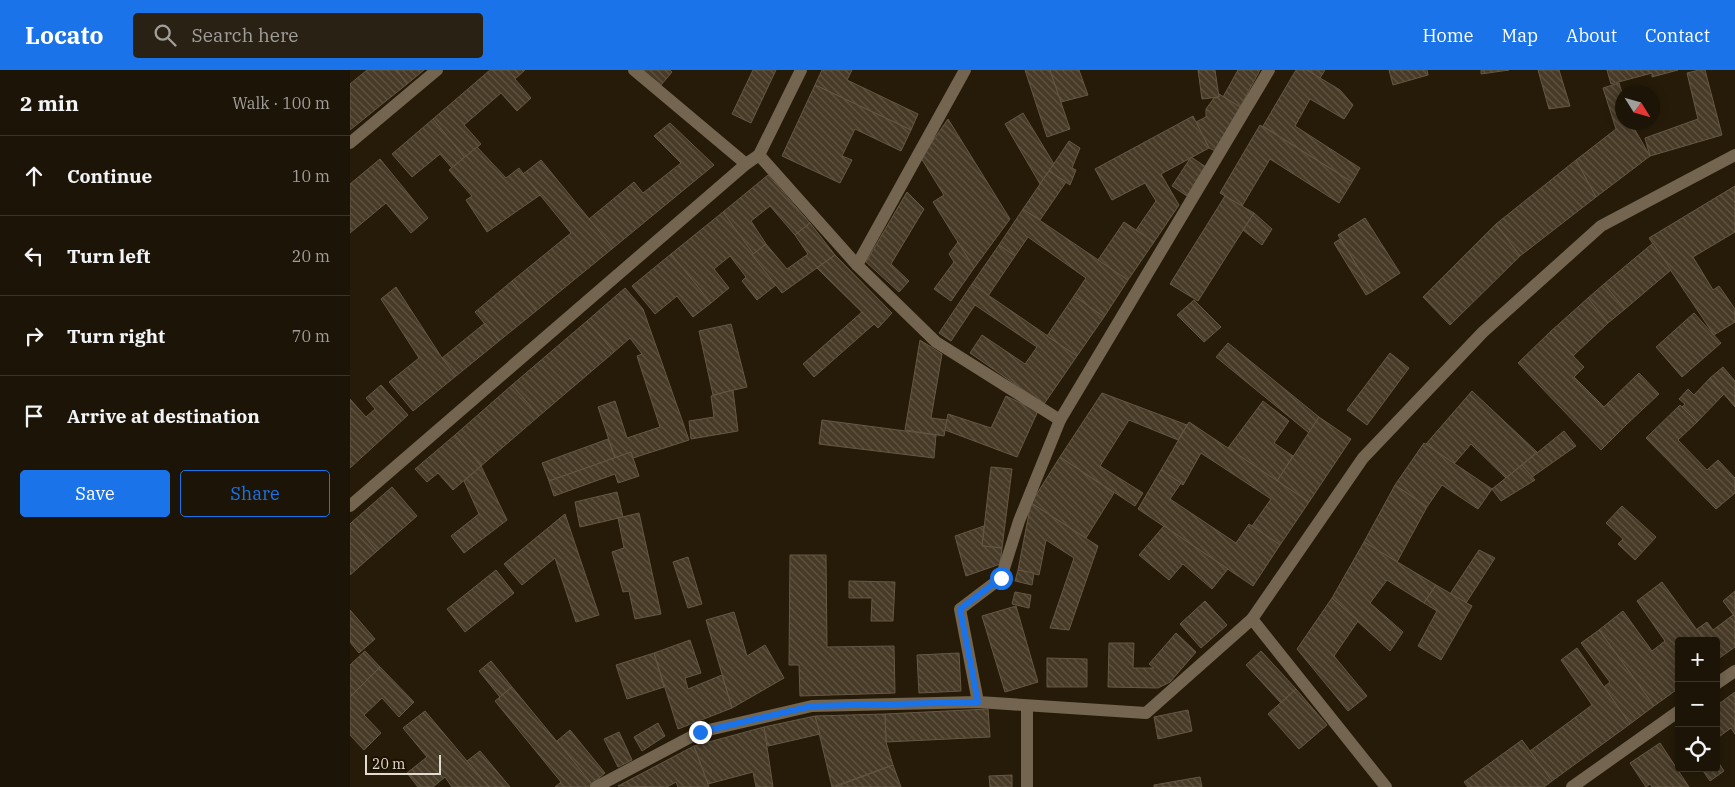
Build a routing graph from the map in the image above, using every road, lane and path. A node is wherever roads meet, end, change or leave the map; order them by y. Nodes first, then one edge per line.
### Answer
1 (437, 70) edge
2 (634, 70) edge
3 (801, 70) edge
4 (965, 70) edge
5 (1269, 70) edge
6 (350, 143) edge
7 (759, 155) junction
8 (1735, 155) edge
9 (746, 164) junction
10 (857, 265) junction
11 (1060, 420) junction
12 (350, 506) edge
13 (1252, 619) junction
14 (1735, 671) edge
15 (1719, 682) edge
16 (978, 702) junction
17 (1027, 706) junction
18 (1675, 714) edge
19 (596, 787) edge
20 (1027, 787) edge
21 (1386, 787) edge
22 (1572, 787) edge

1 - 6 street
2 - 9 street
3 - 7 street
4 - 10 street
5 - 11 street
7 - 9 street
7 - 10 street
8 - 13 street
9 - 12 street
10 - 11 street
11 - 16 street
13 - 17 street
13 - 21 street
14 - 15 street
16 - 17 street
16 - 19 street
17 - 20 street
18 - 22 street

